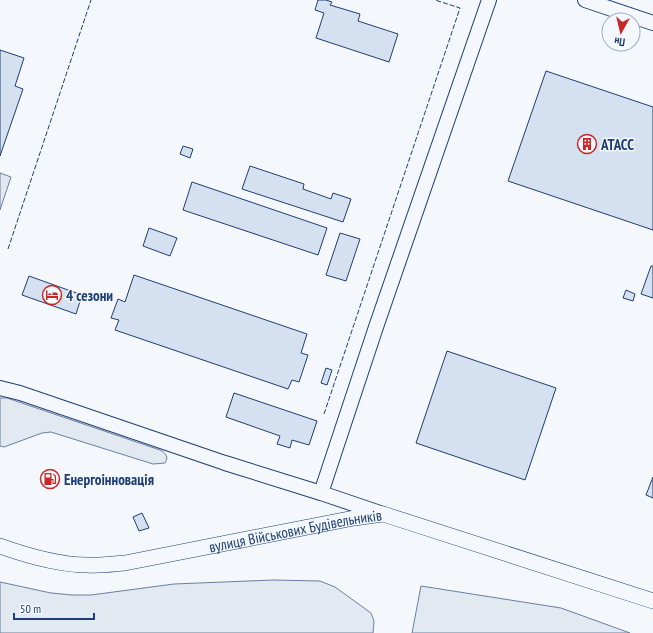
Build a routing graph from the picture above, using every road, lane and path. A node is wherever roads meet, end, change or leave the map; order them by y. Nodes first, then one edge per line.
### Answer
1 (489, 0) edge
2 (585, 0) edge
3 (653, 23) edge
4 (0, 388) edge
5 (321, 493) junction
6 (383, 514) junction
7 (0, 546) edge
8 (653, 601) edge

1 - 5 street
2 - 3 street
4 - 5 street
5 - 6 street
6 - 7 main road, вулиця Військових Будівельників
6 - 8 main road, вулиця Військових Будівельників

